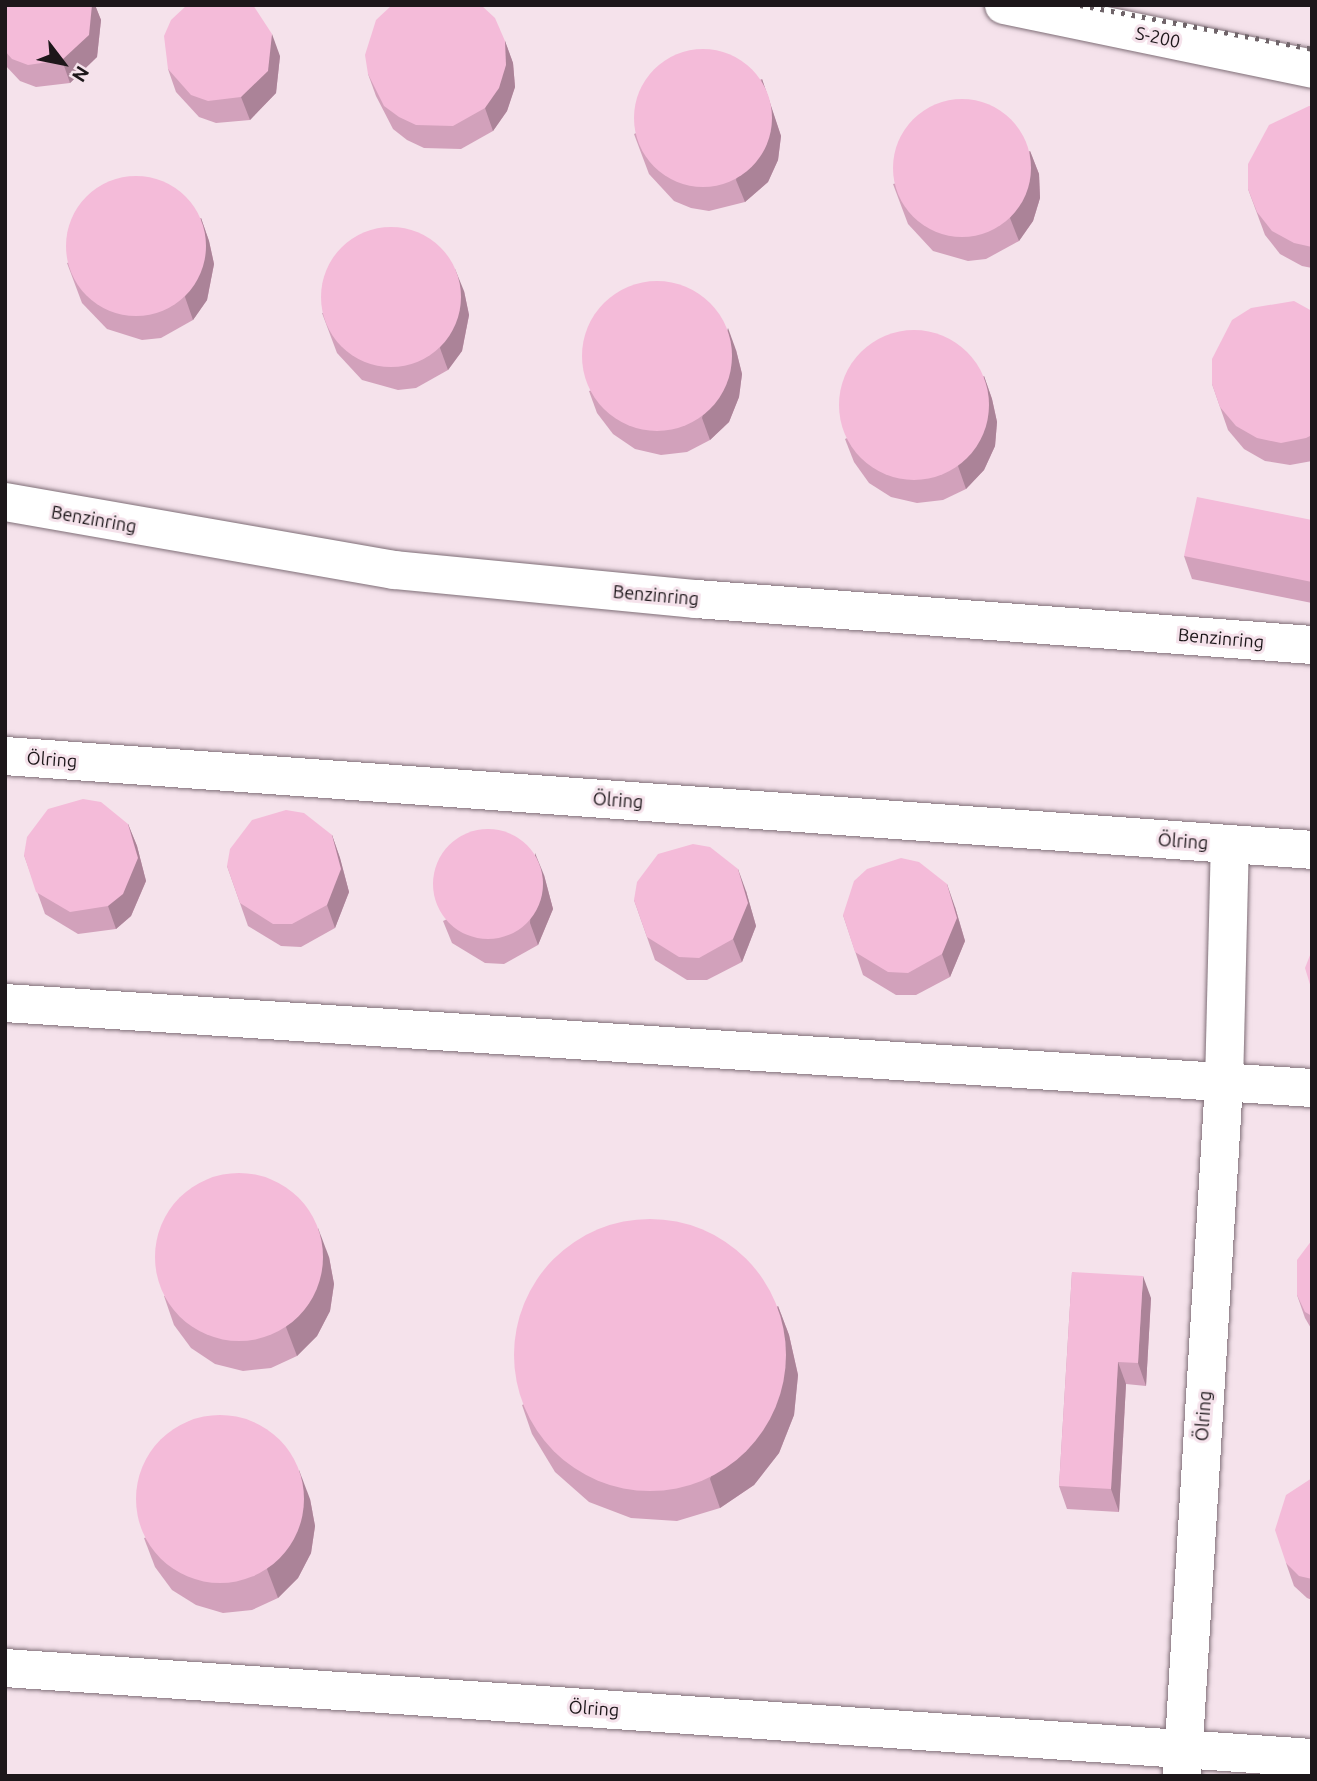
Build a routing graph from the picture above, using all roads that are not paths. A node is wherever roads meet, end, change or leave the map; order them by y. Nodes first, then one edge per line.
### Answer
1 (1004, 5) edge
2 (1312, 69) edge
3 (5, 502) edge
4 (1312, 645) edge
5 (5, 756) edge
6 (1230, 844) junction
7 (1312, 850) edge
8 (5, 1003) edge
9 (1224, 1084) junction
10 (1312, 1088) edge
11 (5, 1668) edge
12 (1312, 1758) edge
13 (1182, 1762) edge

1 - 2 lane, S-200
3 - 4 lane, Benzinring
5 - 6 lane, Ölring
6 - 7 lane, Ölring
6 - 9 lane, Ölring
8 - 9 lane
9 - 10 lane
9 - 13 lane, Ölring
11 - 13 lane, Ölring
12 - 13 lane, Ölring

